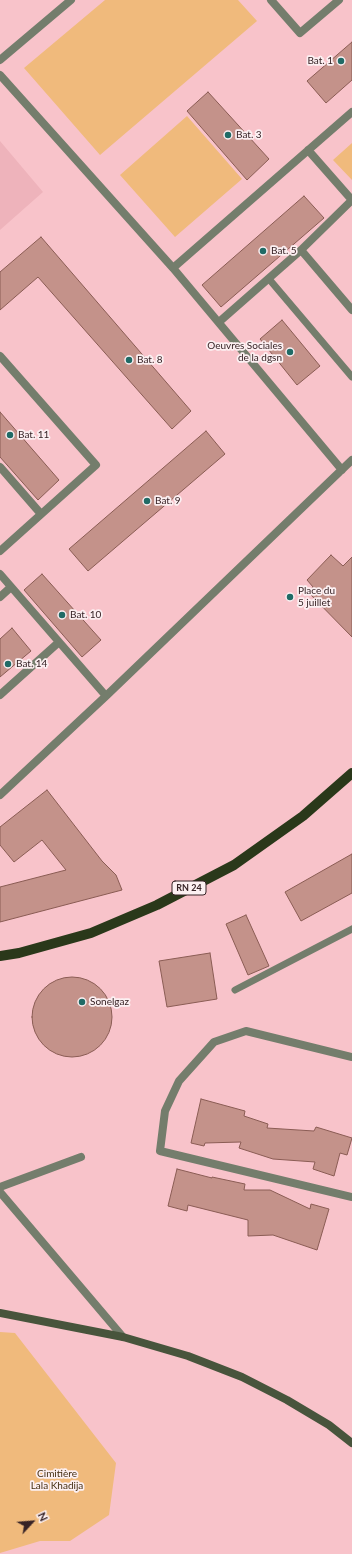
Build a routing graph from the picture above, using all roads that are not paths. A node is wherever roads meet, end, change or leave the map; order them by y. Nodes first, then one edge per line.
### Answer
1 (71, 0) edge
2 (271, 0) edge
3 (339, 0) edge
4 (0, 60) edge
5 (0, 75) edge
6 (352, 112) edge
7 (308, 150) junction
8 (352, 200) edge
9 (301, 250) junction
10 (173, 268) junction
11 (269, 279) junction
12 (352, 310) edge
13 (219, 322) junction
14 (0, 356) edge
15 (352, 377) edge
16 (352, 460) edge
17 (0, 467) edge
18 (342, 470) junction
19 (41, 514) junction
20 (0, 551) edge
21 (0, 574) edge
22 (11, 587) junction
23 (0, 597) edge
24 (59, 642) junction
25 (0, 695) edge
26 (106, 696) junction
27 (352, 773) edge
28 (0, 795) edge
29 (352, 929) edge
30 (0, 956) edge
31 (235, 990) dead end
32 (352, 1057) edge
33 (81, 1157) dead end
34 (0, 1187) edge
35 (0, 1192) edge
36 (352, 1197) edge
37 (0, 1313) edge
38 (123, 1337) junction
39 (352, 1443) edge

1 - 4 street
2 - 3 street
5 - 10 street
6 - 7 street
7 - 8 street
7 - 10 street
8 - 9 street
9 - 11 street
9 - 12 street
10 - 13 street
11 - 13 street
11 - 15 lane
13 - 18 street
14 - 19 street
16 - 18 street
17 - 19 street
18 - 26 street
19 - 20 street
21 - 22 street
22 - 23 street
22 - 24 street
24 - 25 street
24 - 26 street
26 - 28 street
27 - 30 main road, RN 24
29 - 31 lane
32 - 36 street
33 - 34 street
35 - 38 street
37 - 38 street
38 - 39 street

